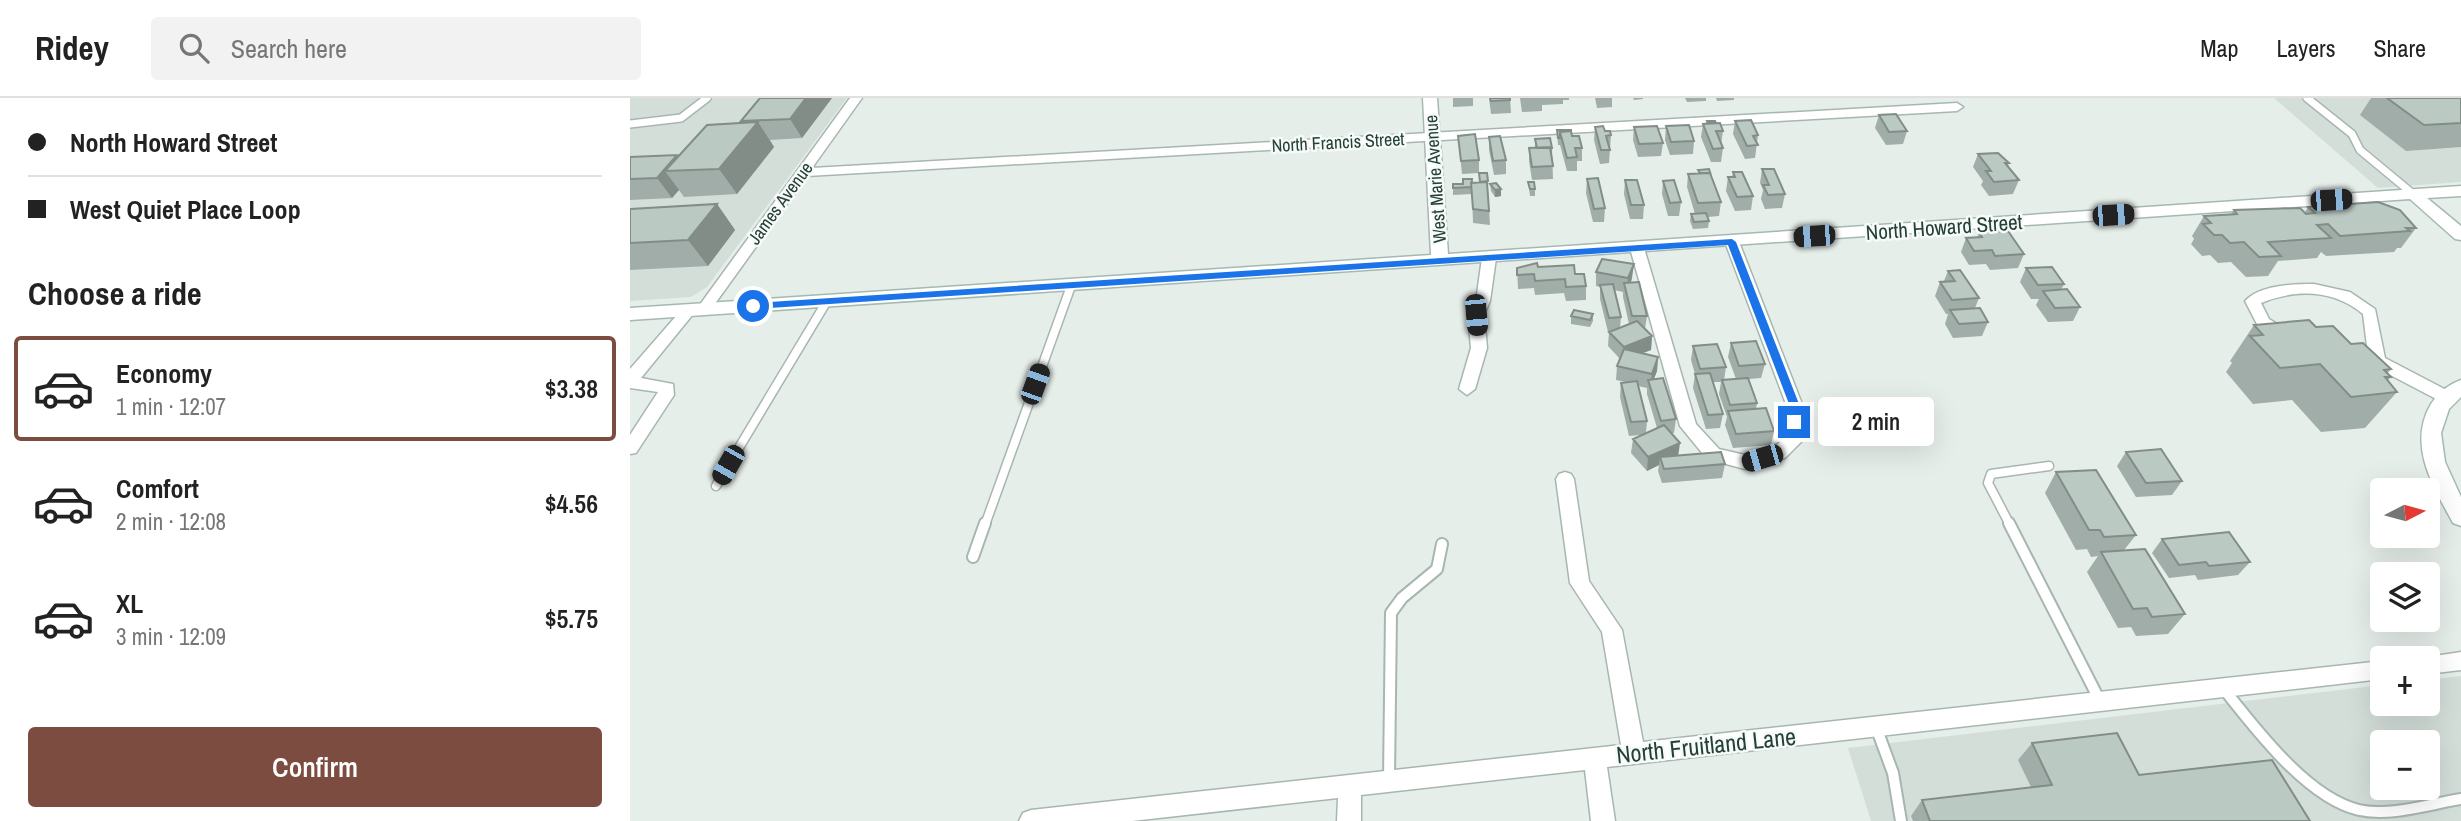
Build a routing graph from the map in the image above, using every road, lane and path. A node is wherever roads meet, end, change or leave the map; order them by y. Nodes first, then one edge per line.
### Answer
1 (707, 98) edge
2 (856, 98) edge
3 (1430, 98) edge
4 (2307, 98) edge
5 (1957, 107) dead end
6 (630, 124) edge
7 (1432, 137) junction
8 (803, 172) junction
9 (2461, 191) edge
10 (2413, 194) junction
11 (2461, 234) edge
12 (1732, 242) junction
13 (1637, 248) junction
14 (1489, 258) junction
15 (1440, 261) junction
16 (1071, 285) junction
17 (827, 301) junction
18 (696, 309) junction
19 (630, 314) edge
20 (2299, 338) edge
21 (2354, 355) edge
22 (2377, 361) junction
23 (630, 381) edge
24 (1467, 389) dead end
25 (2454, 393) edge
26 (630, 448) edge
27 (2049, 466) dead end
28 (1565, 479) dead end
29 (716, 486) dead end
30 (2461, 517) edge
31 (1442, 544) dead end
32 (973, 557) dead end
33 (2461, 661) edge
34 (2440, 663) edge
35 (2370, 671) edge
36 (2223, 688) junction
37 (2101, 701) junction
38 (1876, 726) junction
39 (1634, 753) junction
40 (1594, 757) junction
41 (1389, 779) junction
42 (1350, 784) junction
43 (2461, 799) edge
44 (1031, 821) edge
45 (1349, 821) edge
46 (1603, 821) edge
47 (1901, 821) edge

1 - 6 lane
2 - 8 street, James Avenue
3 - 7 street, West Marie Avenue
4 - 10 lane
5 - 7 street, North Francis Street
7 - 8 street, North Francis Street
7 - 15 street, West Marie Avenue
8 - 18 street, James Avenue
9 - 10 street, North Howard Street
10 - 11 street
10 - 12 street, North Howard Street
12 - 13 street, North Howard Street
12 - 13 street
13 - 14 street, North Howard Street
14 - 15 street, North Howard Street
14 - 24 street
15 - 16 street, North Howard Street
16 - 17 street, North Howard Street
16 - 32 lane
17 - 18 street, North Howard Street
17 - 29 lane
18 - 19 street, North Howard Street
18 - 23 street, James Avenue
20 - 22 street
21 - 22 street
22 - 25 street
23 - 26 street
25 - 30 street
27 - 37 lane
28 - 39 street
31 - 41 lane
33 - 34 street
35 - 36 street, North Fruitland Lane
36 - 37 street, North Fruitland Lane
36 - 43 lane
37 - 38 street, North Fruitland Lane
38 - 39 street, North Fruitland Lane
38 - 47 lane
39 - 40 street, North Fruitland Lane
40 - 41 street, North Fruitland Lane
40 - 46 street
41 - 42 street, North Fruitland Lane
42 - 44 street, North Fruitland Lane
42 - 45 street

